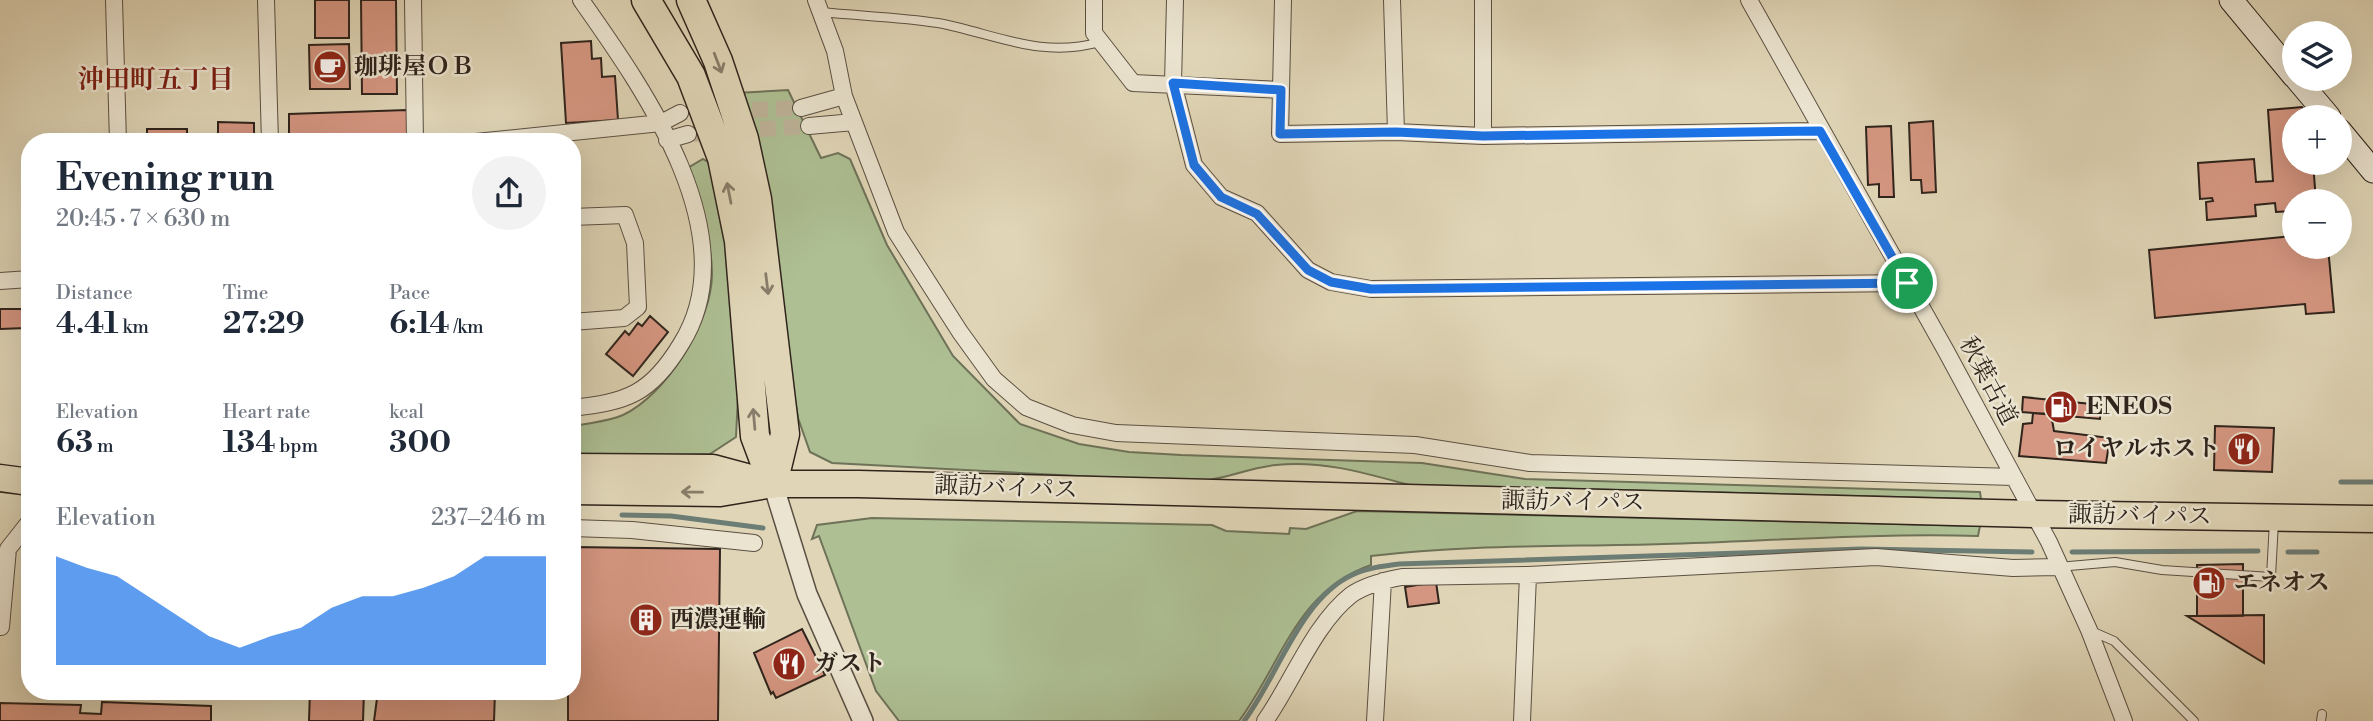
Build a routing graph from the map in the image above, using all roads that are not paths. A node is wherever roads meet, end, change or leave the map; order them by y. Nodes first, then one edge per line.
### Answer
1 (114, 0) edge
2 (265, 0) edge
3 (413, 0) edge
4 (581, 0) edge
5 (646, 0) edge
6 (691, 0) edge
7 (1094, 0) edge
8 (1175, 0) edge
9 (1283, 0) edge
10 (1392, 0) edge
11 (1483, 0) edge
12 (1749, 0) edge
13 (2231, 0) edge
14 (819, 6) edge
15 (1101, 42) junction
16 (2282, 61) edge
17 (1173, 83) junction
18 (1281, 90) junction
19 (2307, 91) edge
20 (844, 96) junction
21 (2319, 105) edge
22 (801, 108) tunnel mouth
23 (680, 113) dead end
24 (854, 122) junction
25 (661, 123) junction
26 (809, 126) tunnel mouth
27 (1820, 131) junction
28 (1396, 132) junction
29 (118, 133) edge
30 (270, 133) edge
31 (415, 133) edge
32 (581, 134) edge
33 (688, 134) tunnel mouth
34 (1483, 136) junction
35 (667, 140) junction
36 (2352, 146) edge
37 (2373, 171) edge
38 (581, 217) edge
39 (21, 280) edge
40 (0, 281) edge
41 (1907, 283) junction
42 (581, 321) edge
43 (581, 407) edge
44 (581, 467) edge
45 (21, 469) edge
46 (0, 471) edge
47 (2014, 477) junction
48 (0, 478) edge
49 (21, 481) edge
50 (773, 484) junction
51 (581, 491) edge
52 (2033, 514) junction
53 (2274, 518) junction
54 (2373, 519) edge
55 (581, 528) edge
56 (21, 532) edge
57 (754, 542) dead end
58 (2058, 567) junction
59 (1528, 575) junction
60 (1383, 581) junction
61 (1, 627) edge
62 (2089, 630) junction
63 (863, 721) edge
64 (1265, 721) edge
65 (1375, 721) edge
66 (1522, 721) edge
67 (2124, 721) edge
68 (2194, 721) edge

1 - 29 street
2 - 30 street
3 - 31 street
4 - 25 street
50 -> 5 highway
6 -> 50 highway
7 - 15 street
8 - 17 street
9 - 18 street
10 - 28 street
11 - 34 street
12 - 27 street, 秋葉古道
13 - 16 main road
14 - 15 lane
14 - 20 street
15 - 17 street
17 - 18 street
17 - 41 street
18 - 28 street
19 - 21 main road
20 - 22 street
20 - 24 street
23 - 25 street
24 - 26 street
24 - 47 street
25 - 32 street
25 - 35 street
27 - 34 street
27 - 41 street, 秋葉古道
28 - 34 street
33 - 35 street
35 - 43 street
36 - 37 main road
38 - 42 street
39 - 40 street
41 - 47 street, 秋葉古道
44 - 50 highway, 諏訪バイパス
45 - 46 highway
47 - 52 street, 秋葉古道
48 - 49 highway
50 -> 51 highway, 諏訪バイパス
50 - 52 highway, 諏訪バイパス
50 - 63 street
52 - 53 highway, 諏訪バイパス
52 - 58 street, 秋葉古道
53 - 54 highway, 諏訪バイパス
53 - 58 lane
55 - 57 street
56 - 61 street
58 - 59 street
58 - 62 street, 秋葉古道
59 - 60 street
59 - 66 street
60 - 64 street
60 - 65 street
62 - 67 street, 秋葉古道
62 - 68 lane

